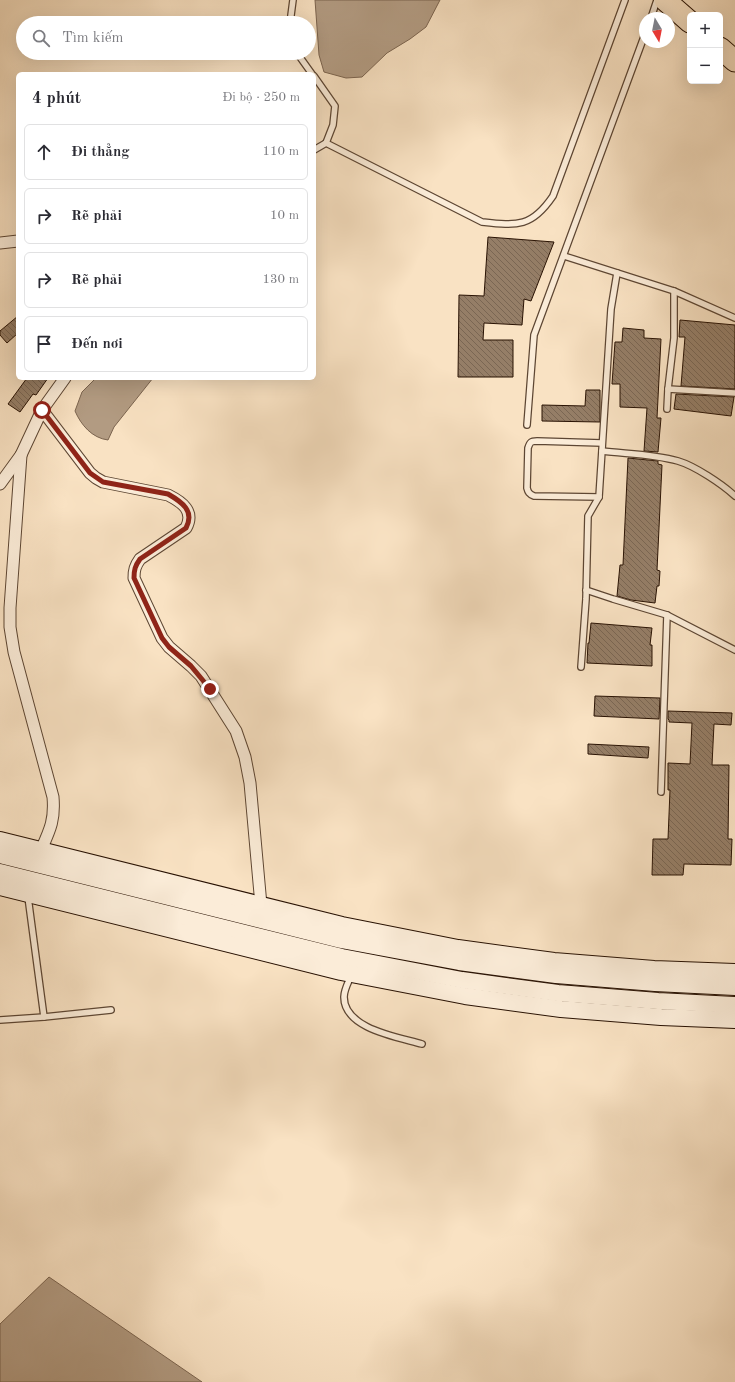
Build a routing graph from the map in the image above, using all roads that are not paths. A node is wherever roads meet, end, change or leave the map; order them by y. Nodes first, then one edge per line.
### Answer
1 (293, 0) edge
2 (625, 0) edge
3 (658, 0) edge
4 (665, 0) edge
5 (653, 12) edge
6 (291, 16) edge
7 (687, 19) edge
8 (640, 48) edge
9 (723, 51) edge
10 (303, 60) edge
11 (735, 61) edge
12 (311, 72) edge
13 (316, 79) edge
14 (326, 143) junction
15 (316, 149) edge
16 (16, 241) edge
17 (0, 243) edge
18 (564, 256) junction
19 (617, 273) junction
20 (674, 291) junction
21 (735, 318) edge
22 (64, 380) edge
23 (668, 389) junction
24 (735, 394) edge
25 (667, 409) dead end
26 (42, 410) junction
27 (526, 425) dead end
28 (602, 443) junction
29 (602, 451) junction
30 (20, 455) junction
31 (1, 481) edge
32 (735, 496) edge
33 (599, 497) junction
34 (586, 590) junction
35 (667, 614) junction
36 (735, 650) edge
37 (582, 667) dead end
38 (661, 792) dead end
39 (1, 850) edge
40 (41, 850) junction
41 (0, 872) edge
42 (0, 887) edge
43 (28, 894) junction
44 (261, 905) junction
45 (735, 972) edge
46 (351, 974) junction
47 (735, 987) edge
48 (735, 1005) edge
49 (111, 1010) dead end
50 (44, 1017) junction
51 (0, 1020) edge
52 (735, 1020) edge
53 (422, 1044) dead end

1 - 6 lane
2 - 14 lane
3 - 5 lane
4 - 7 highway
8 - 18 lane
9 - 11 highway
10 - 12 lane
13 - 14 lane
14 - 15 lane
16 - 17 street
18 - 19 lane
18 - 27 lane
19 - 20 lane
19 - 28 lane
20 - 21 lane
20 - 23 lane
22 - 26 street
23 - 24 lane
23 - 25 lane
26 - 30 street
26 - 44 street
28 - 29 lane
28 - 33 lane
29 - 32 lane
29 - 33 lane
30 - 31 street
30 - 40 street
33 - 34 lane
34 - 35 lane
34 - 37 lane
35 - 36 lane
35 - 38 lane
39 - 40 street
39 - 47 street
40 - 44 street
41 - 48 street
42 - 43 street
43 - 46 street
43 - 50 lane
44 - 45 street
46 - 52 street
46 - 53 lane
49 - 50 lane
50 - 51 lane

